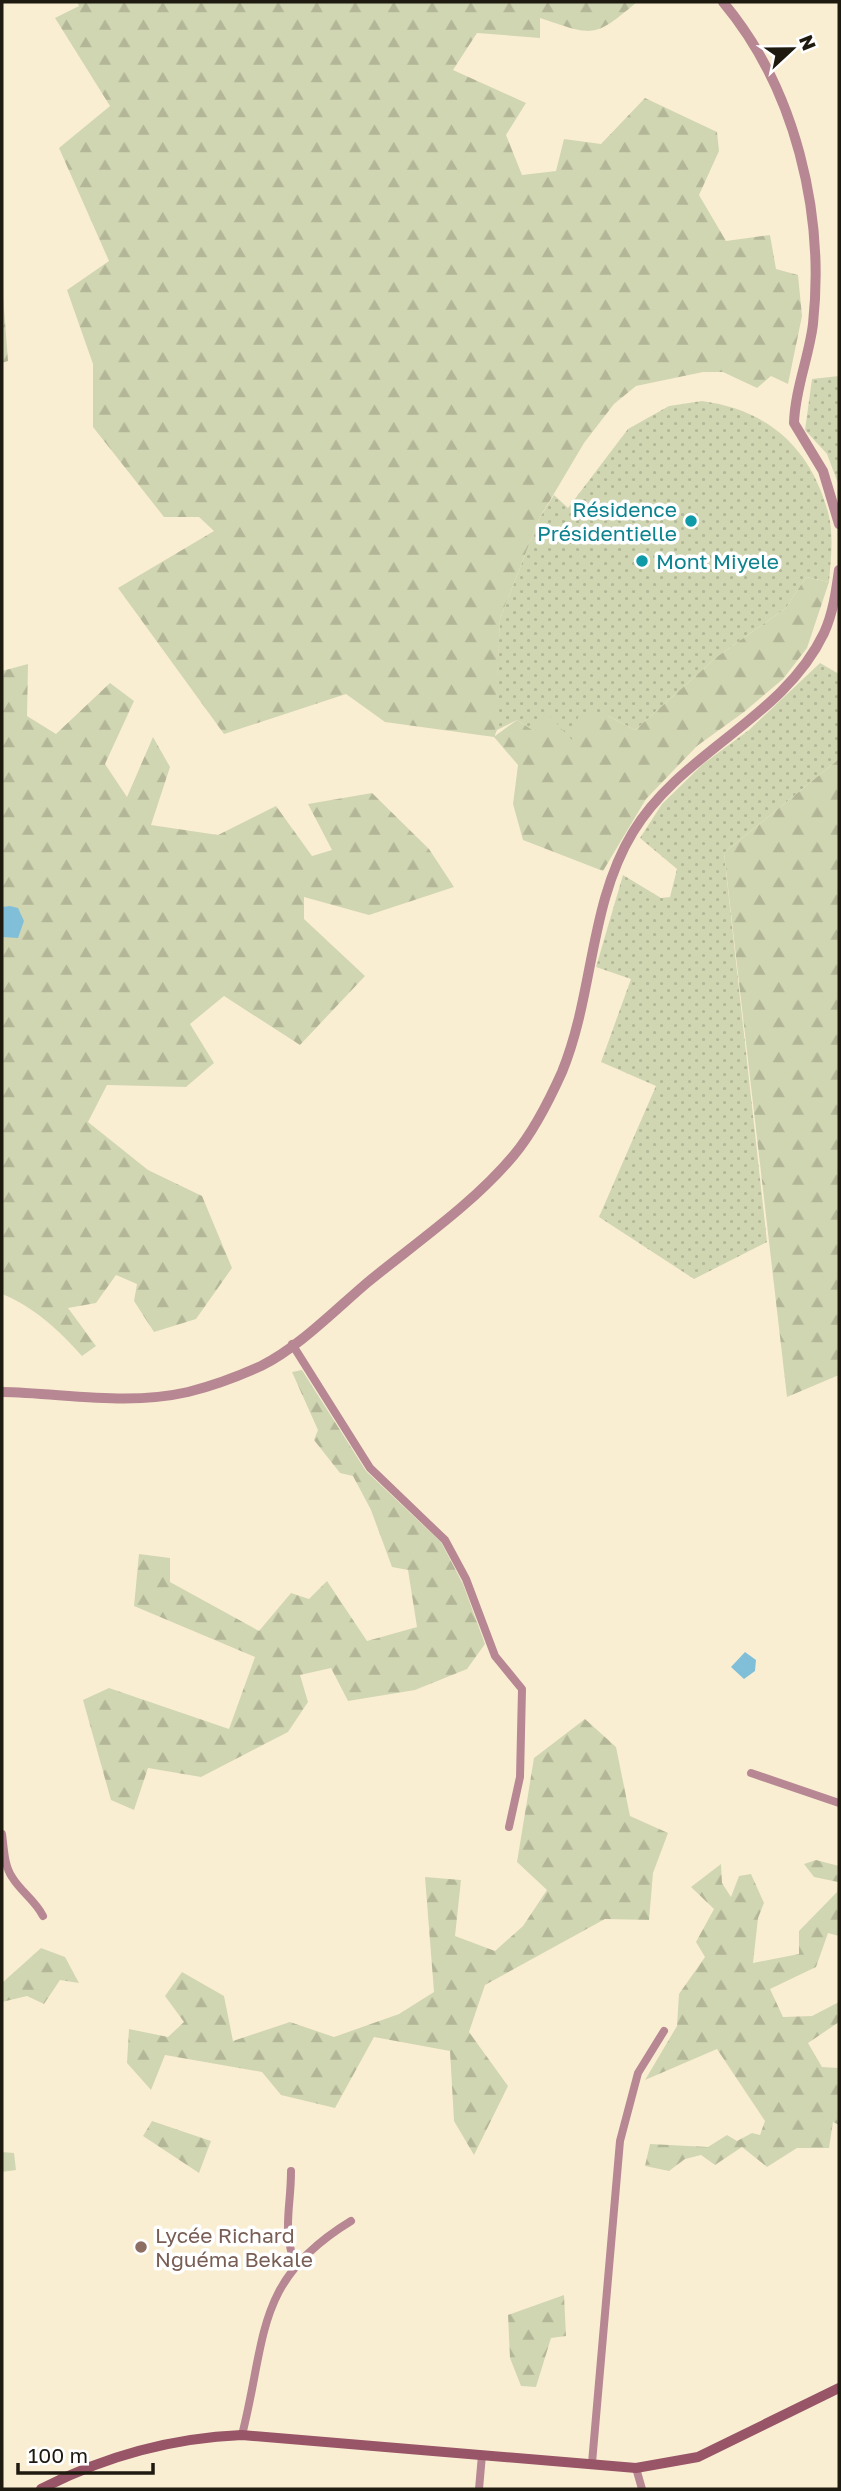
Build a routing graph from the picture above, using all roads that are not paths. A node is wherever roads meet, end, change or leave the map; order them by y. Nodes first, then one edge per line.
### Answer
1 (723, 2) edge
2 (839, 524) edge
3 (839, 570) edge
4 (292, 1344) junction
5 (2, 1392) edge
6 (751, 1773) dead end
7 (839, 1803) edge
8 (509, 1827) dead end
9 (2, 1834) edge
10 (43, 1916) dead end
11 (664, 2031) dead end
12 (291, 2171) dead end
13 (351, 2221) dead end
14 (295, 2265) junction
15 (839, 2388) edge
16 (242, 2435) junction
17 (482, 2455) junction
18 (592, 2463) junction
19 (636, 2468) junction
20 (41, 2489) edge
21 (479, 2489) edge
22 (642, 2489) edge

1 - 2 street
3 - 4 street
4 - 5 street
4 - 8 street
6 - 7 street
9 - 10 street
11 - 18 street
12 - 14 street
13 - 14 street
14 - 16 street
15 - 19 main road
16 - 17 main road
16 - 20 main road
17 - 18 main road
17 - 21 street
18 - 19 main road
19 - 22 street

